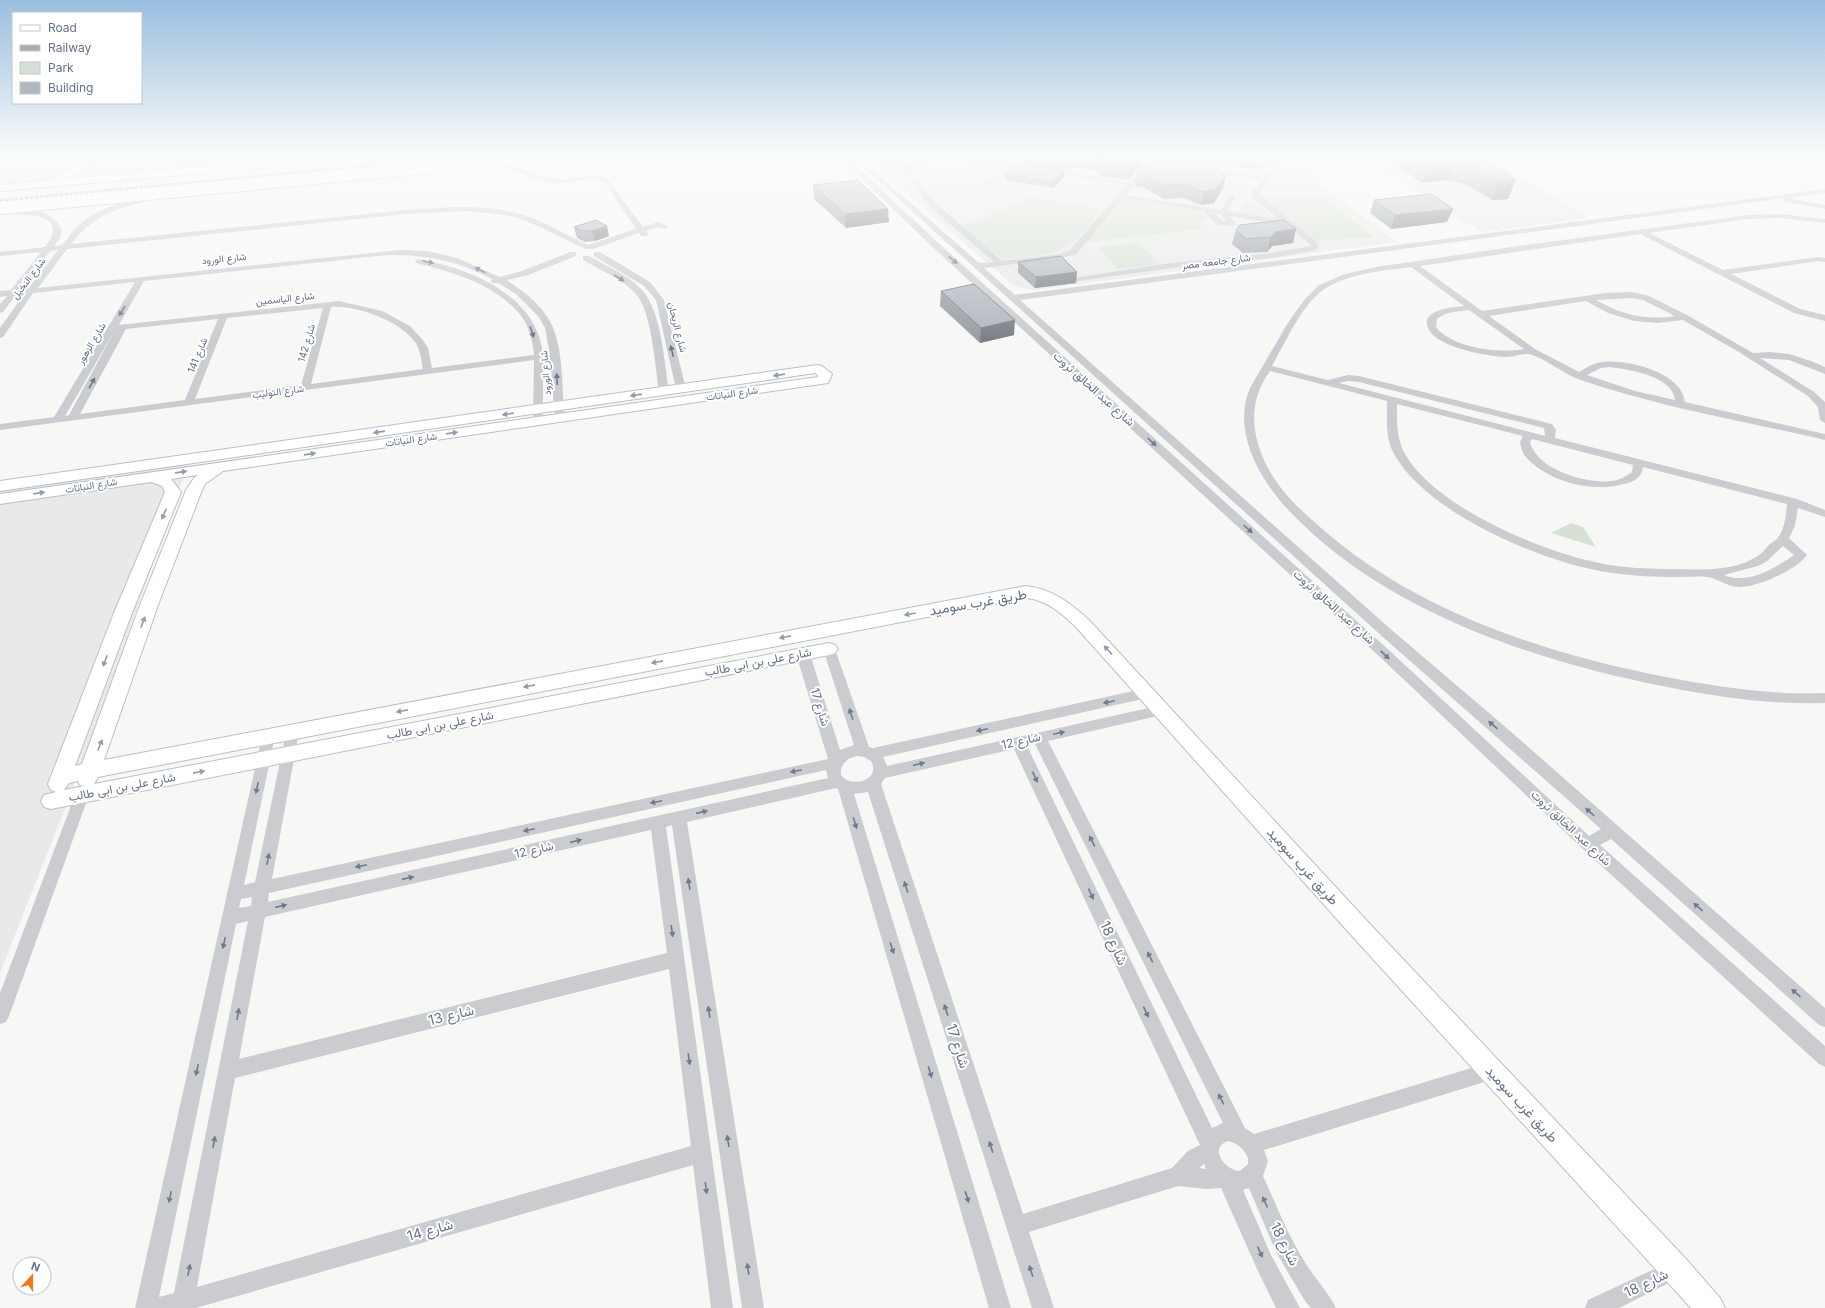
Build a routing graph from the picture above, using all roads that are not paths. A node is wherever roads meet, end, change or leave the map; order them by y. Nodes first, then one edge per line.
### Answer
1 (47, 218) edge
2 (96, 218) edge
3 (380, 218) edge
4 (503, 218) edge
5 (522, 218) edge
6 (632, 218) edge
7 (907, 218) edge
8 (923, 218) edge
9 (947, 218) edge
10 (1103, 218) edge
11 (1215, 218) edge
12 (1228, 218) edge
13 (1256, 218) edge
14 (1282, 218) edge
15 (1620, 218) edge
16 (1650, 218) edge
17 (1752, 218) edge
18 (1768, 218) edge
19 (1798, 218) edge
20 (1825, 221) edge
21 (1289, 224) junction
22 (662, 225) dead end
23 (1825, 226) edge
24 (524, 227) dead end
25 (642, 232) junction
26 (1642, 232) junction
27 (63, 249) junction
28 (593, 250) junction
29 (46, 251) junction
30 (0, 254) edge
31 (576, 254) junction
32 (1056, 257) junction
33 (0, 258) edge
34 (352, 258) junction
35 (1825, 260) edge
36 (1000, 262) junction
37 (1413, 265) junction
38 (978, 266) junction
39 (1065, 266) edge
40 (1721, 273) junction
41 (498, 280) junction
42 (145, 281) junction
43 (482, 284) junction
44 (511, 287) junction
45 (1088, 288) junction
46 (31, 290) junction
47 (14, 292) junction
48 (0, 294) edge
49 (500, 294) junction
50 (25, 298) junction
51 (1588, 299) junction
52 (4, 300) edge
53 (1017, 301) junction
54 (328, 304) junction
55 (1471, 307) junction
56 (0, 310) edge
57 (664, 311) junction
58 (650, 313) junction
59 (1481, 314) junction
60 (224, 316) junction
61 (1684, 316) junction
62 (1825, 318) edge
63 (123, 327) junction
64 (112, 328) junction
65 (0, 335) edge
66 (1532, 351) junction
67 (555, 352) junction
68 (538, 354) junction
69 (1750, 356) junction
70 (1266, 367) junction
71 (428, 368) junction
72 (1825, 371) edge
73 (1579, 376) junction
74 (1331, 383) junction
75 (306, 384) junction
76 (681, 389) junction
77 (664, 391) junction
78 (1825, 393) edge
79 (1811, 394) junction
80 (191, 399) junction
81 (1392, 400) junction
82 (1680, 404) junction
83 (559, 412) junction
84 (75, 414) junction
85 (60, 416) junction
86 (537, 416) junction
87 (0, 420) edge
88 (1825, 420) edge
89 (0, 427) edge
90 (1530, 434) junction
91 (1825, 437) edge
92 (1550, 439) junction
93 (1639, 463) junction
94 (227, 466) junction
95 (151, 477) junction
96 (0, 486) edge
97 (0, 499) edge
98 (1796, 502) junction
99 (1825, 505) edge
100 (1825, 514) edge
101 (1783, 539) junction
102 (1708, 573) junction
103 (823, 630) joint
104 (829, 649) joint
105 (803, 654) junction
106 (1825, 698) edge
107 (1155, 702) junction
108 (292, 732) junction
109 (268, 736) junction
110 (1039, 737) junction
111 (1018, 742) junction
112 (867, 752) junction
113 (288, 754) junction
114 (263, 759) junction
115 (835, 761) junction
116 (91, 770) junction
117 (62, 776) junction
118 (877, 778) junction
119 (841, 784) junction
120 (82, 795) junction
121 (679, 818) junction
122 (658, 822) junction
123 (1612, 831) junction
124 (1588, 844) junction
125 (262, 888) junction
126 (234, 894) junction
127 (257, 912) junction
128 (229, 918) junction
129 (676, 959) junction
130 (0, 1016) edge
131 (1825, 1019) edge
132 (1825, 1058) edge
133 (227, 1071) junction
134 (1491, 1071) junction
135 (1245, 1139) junction
136 (1209, 1148) junction
137 (702, 1153) junction
138 (1253, 1175) junction
139 (1178, 1176) junction
140 (1226, 1177) junction
141 (1016, 1226) junction
142 (1676, 1268) junction
143 (182, 1304) edge
144 (146, 1308) edge
145 (159, 1308) edge
146 (722, 1308) edge
147 (753, 1308) edge
148 (1000, 1308) edge
149 (1043, 1308) edge
150 (1289, 1308) edge
151 (1326, 1308) edge
152 (1596, 1308) edge
153 (1710, 1308) edge

1 - 29 street, شارع النخيل
2 - 27 street, شارع النخيل
3 - 27 street, شارع الريحان
4 - 24 street, شارع الريحان
5 - 28 street, شارع الريحان
6 - 25 street
7 -> 124 street, شارع عبد الخالق ثروت
8 - 38 street, شارع عبد الخالق ثروت
9 - 36 street
10 - 32 street
11 - 12 street
13 - 21 street
14 - 21 street
15 - 45 street, شارع جامعه مصر
16 - 53 street, شارع جامعه مصر
17 - 26 street
18 - 23 street
19 - 20 street
21 - 45 street
22 - 25 street
25 - 28 street
26 - 37 street
26 - 40 street
27 - 29 street, شارع الريحان
27 - 46 street, شارع النخيل
28 - 31 street
28 - 31 street
28 - 57 street, شارع الريحان
29 - 30 street, شارع الريحان
29 - 33 street, شارع الريحان
29 - 47 street, شارع النخيل
31 - 41 street
31 - 44 street
31 -> 58 street, شارع الريحان
32 - 36 street
32 - 39 street
41 -> 34 street, شارع الورود
34 - 42 street, شارع الورود
34 -> 43 street, شارع الورود
35 - 40 street
36 - 38 street
37 - 55 street
37 - 70 street
38 - 53 street, شارع عبد الخالق ثروت
40 - 62 street
41 - 43 street
41 - 44 street, شارع الورود
42 - 46 street, شارع الورود
42 - 50 street, شارع الورود
42 - 63 street, شارع الزهور
42 -> 64 street, شارع الزهور
43 - 49 street, شارع الورود
44 - 49 street
44 - 67 street, شارع الورود
45 - 53 street, شارع جامعه مصر
46 - 47 street, شارع الورود
46 - 50 street, شارع النخيل
47 - 48 street, شارع الورود
47 - 52 street, شارع النخيل
49 -> 68 street, شارع الورود
50 - 52 street, شارع الورود
50 - 65 street, شارع النخيل
51 - 59 street
51 - 61 street
51 - 61 street
52 - 56 street, شارع النخيل
123 -> 53 street, شارع عبد الخالق ثروت
54 - 60 street, شارع الياسمين
54 - 71 street, شارع الياسمين
54 - 75 street, شارع 142
55 - 59 street
55 - 66 street
57 - 58 street
76 -> 57 street, شارع الريحان
58 - 77 street, شارع الريحان
59 - 66 street
60 - 63 street, شارع الياسمين
60 - 80 street, شارع 141
61 - 69 street
63 - 64 street, شارع الياسمين
84 -> 63 street, شارع الزهور
64 - 85 street, شارع الزهور
66 - 73 street
67 - 68 street, شارع التوليب
83 -> 67 street, شارع الورود
68 - 71 street, شارع التوليب
68 - 86 street, شارع الورود
69 - 72 street
69 - 79 street
70 - 74 street
70 - 106 street
71 - 75 street, شارع التوليب
73 - 82 street
73 - 82 street
74 - 81 street
74 - 92 street
75 - 80 street, شارع التوليب
76 - 77 street, شارع النباتات
83 -> 76 street, شارع النباتات
77 -> 83 street, شارع النباتات
78 - 79 street
79 - 88 street
80 - 84 street, شارع التوليب
81 - 90 street
81 - 102 street
82 - 91 street
83 - 86 street, شارع النباتات
84 - 85 street, شارع التوليب
85 - 87 street, شارع التوليب
85 - 89 street, شارع التوليب
94 -> 86 street, شارع النباتات
86 -> 96 street, شارع النباتات
90 - 92 street
90 - 93 street
92 - 93 street
93 - 98 street
95 -> 94 street, شارع النباتات
116 -> 94 street
97 -> 95 street, شارع النباتات
95 -> 117 street
98 - 99 street
98 - 100 street
98 - 101 street
101 - 102 street
101 - 102 street
107 -> 103 street, طريق غرب سوميد
103 -> 108 street, شارع على بن ابى طالب
104 - 105 street, شارع على بن ابى طالب
112 -> 104 street
105 - 113 street, شارع على بن ابى طالب
105 - 115 street, شارع 17
110 -> 107 street, شارع 12
107 -> 112 street, شارع 12
107 - 134 street, طريق غرب سوميد
108 - 109 street, شارع على بن ابى طالب
108 - 113 street
109 - 114 street
109 - 116 street, شارع على بن ابى طالب
110 - 111 street, شارع 12
135 -> 110 street, شارع 18
118 -> 111 street, شارع 12
111 -> 136 street, شارع 18
112 - 115 street
112 - 118 street
113 - 114 street, شارع على بن ابى طالب
125 -> 113 street
120 -> 114 street, شارع على بن ابى طالب
114 -> 126 street
115 - 119 street
115 -> 125 street, شارع 12
116 - 117 street, شارع على بن ابى طالب
116 - 120 street
117 - 120 street, شارع على بن ابى طالب
118 - 119 street
141 -> 118 street, شارع 17
121 -> 119 street, شارع 12
119 -> 148 street
120 - 130 street
121 - 122 street, شارع 12
147 -> 121 street
127 -> 122 street, شارع 12
122 -> 129 street
123 - 124 street
131 -> 123 street, شارع عبد الخالق ثروت
124 - 132 street, شارع عبد الخالق ثروت
125 - 126 street, شارع 12
125 - 127 street
126 - 128 street
127 - 128 street, شارع 12
133 -> 127 street
128 -> 144 street
129 - 133 street, شارع 13
129 -> 137 street
143 -> 133 street
134 - 135 street
134 - 142 street, طريق غرب سوميد
135 - 136 street
135 - 138 street
136 - 139 street
136 - 140 street
137 - 143 street, شارع 14
137 -> 146 street
138 - 140 street
151 -> 138 street, شارع 18
139 - 140 street
139 - 141 street
140 -> 150 street, شارع 18
149 -> 141 street, شارع 17
142 - 152 street, شارع 18
142 - 153 street, طريق غرب سوميد
143 - 145 street, شارع 14

